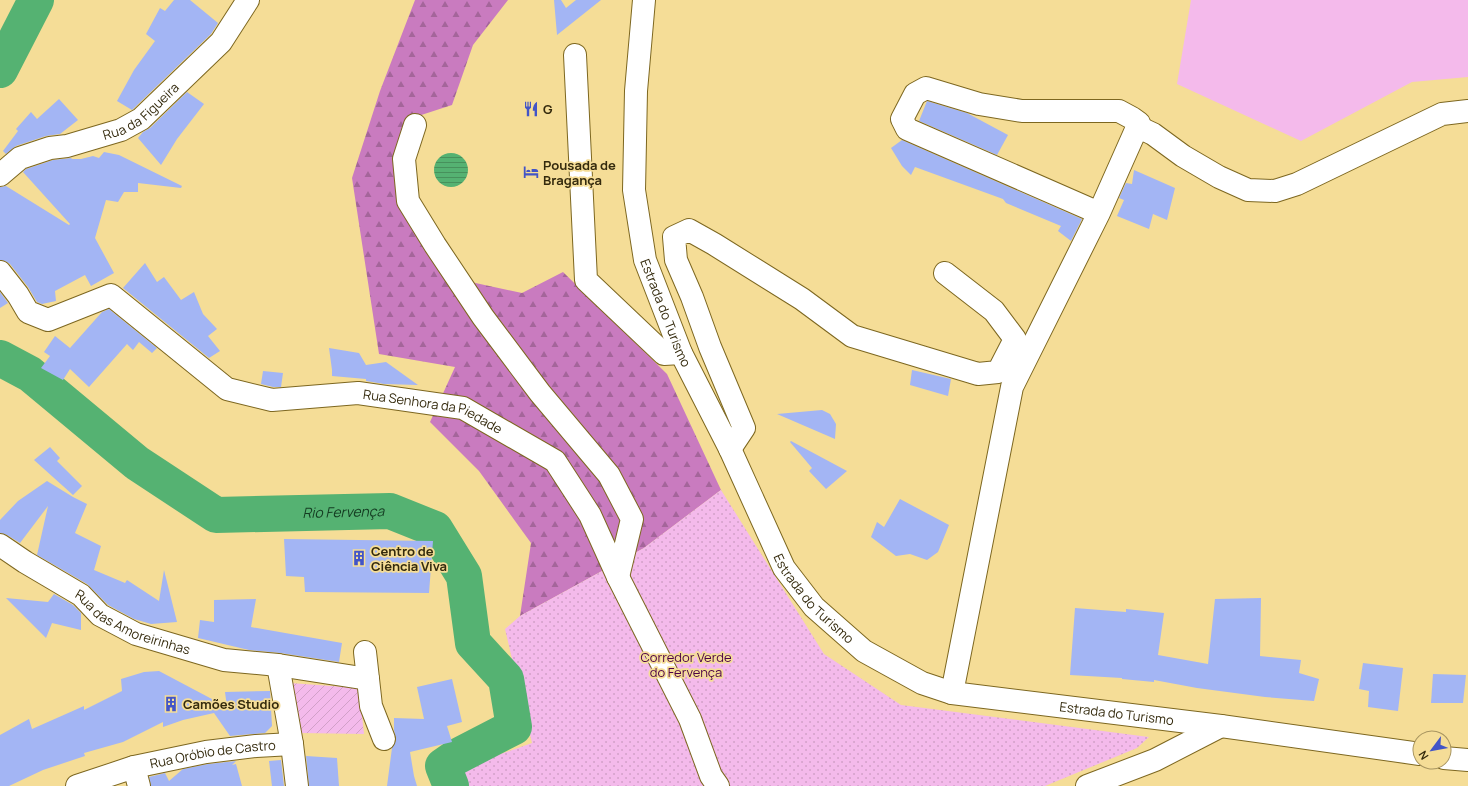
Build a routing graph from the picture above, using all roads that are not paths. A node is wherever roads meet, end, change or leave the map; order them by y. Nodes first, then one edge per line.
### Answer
1 (248, 0) edge
2 (644, 0) edge
3 (575, 55) dead end
4 (1468, 111) edge
5 (415, 125) dead end
6 (1138, 127) junction
7 (0, 175) edge
8 (1099, 212) junction
9 (0, 272) edge
10 (945, 272) dead end
11 (681, 353) junction
12 (730, 449) junction
13 (0, 545) edge
14 (618, 577) junction
15 (365, 652) dead end
16 (224, 660) junction
17 (196, 665) dead end
18 (278, 666) junction
19 (368, 679) junction
20 (952, 693) junction
21 (1221, 726) junction
22 (384, 739) dead end
23 (1468, 743) edge
24 (292, 744) junction
25 (1412, 753) edge
26 (1455, 759) edge
27 (137, 777) edge
28 (77, 786) edge
29 (297, 786) edge
30 (718, 786) edge
31 (1087, 786) edge

1 - 7 street, Rua da Figueira
2 - 11 street, Estrada do Turismo
3 - 11 street
4 - 6 street
5 - 14 street
6 - 8 street
6 - 8 street
8 - 20 street
9 - 14 street, Rua Senhora da Piedade
10 - 12 street
11 - 12 street, Estrada do Turismo
12 - 20 street, Estrada do Turismo
13 - 16 street, Rua das Amoreirinhas
14 - 30 street, Rua Senhora da Piedade
15 - 19 street
16 - 17 street
16 - 18 street, Rua das Amoreirinhas
18 - 19 street, Rua das Amoreirinhas
18 - 24 street
19 - 22 street
20 - 21 street, Estrada do Turismo
21 - 25 street, Estrada do Turismo
21 - 31 street
23 - 26 street
24 - 27 street, Rua Oróbio de Castro
24 - 29 street
27 - 28 street, Rua Oróbio de Castro

